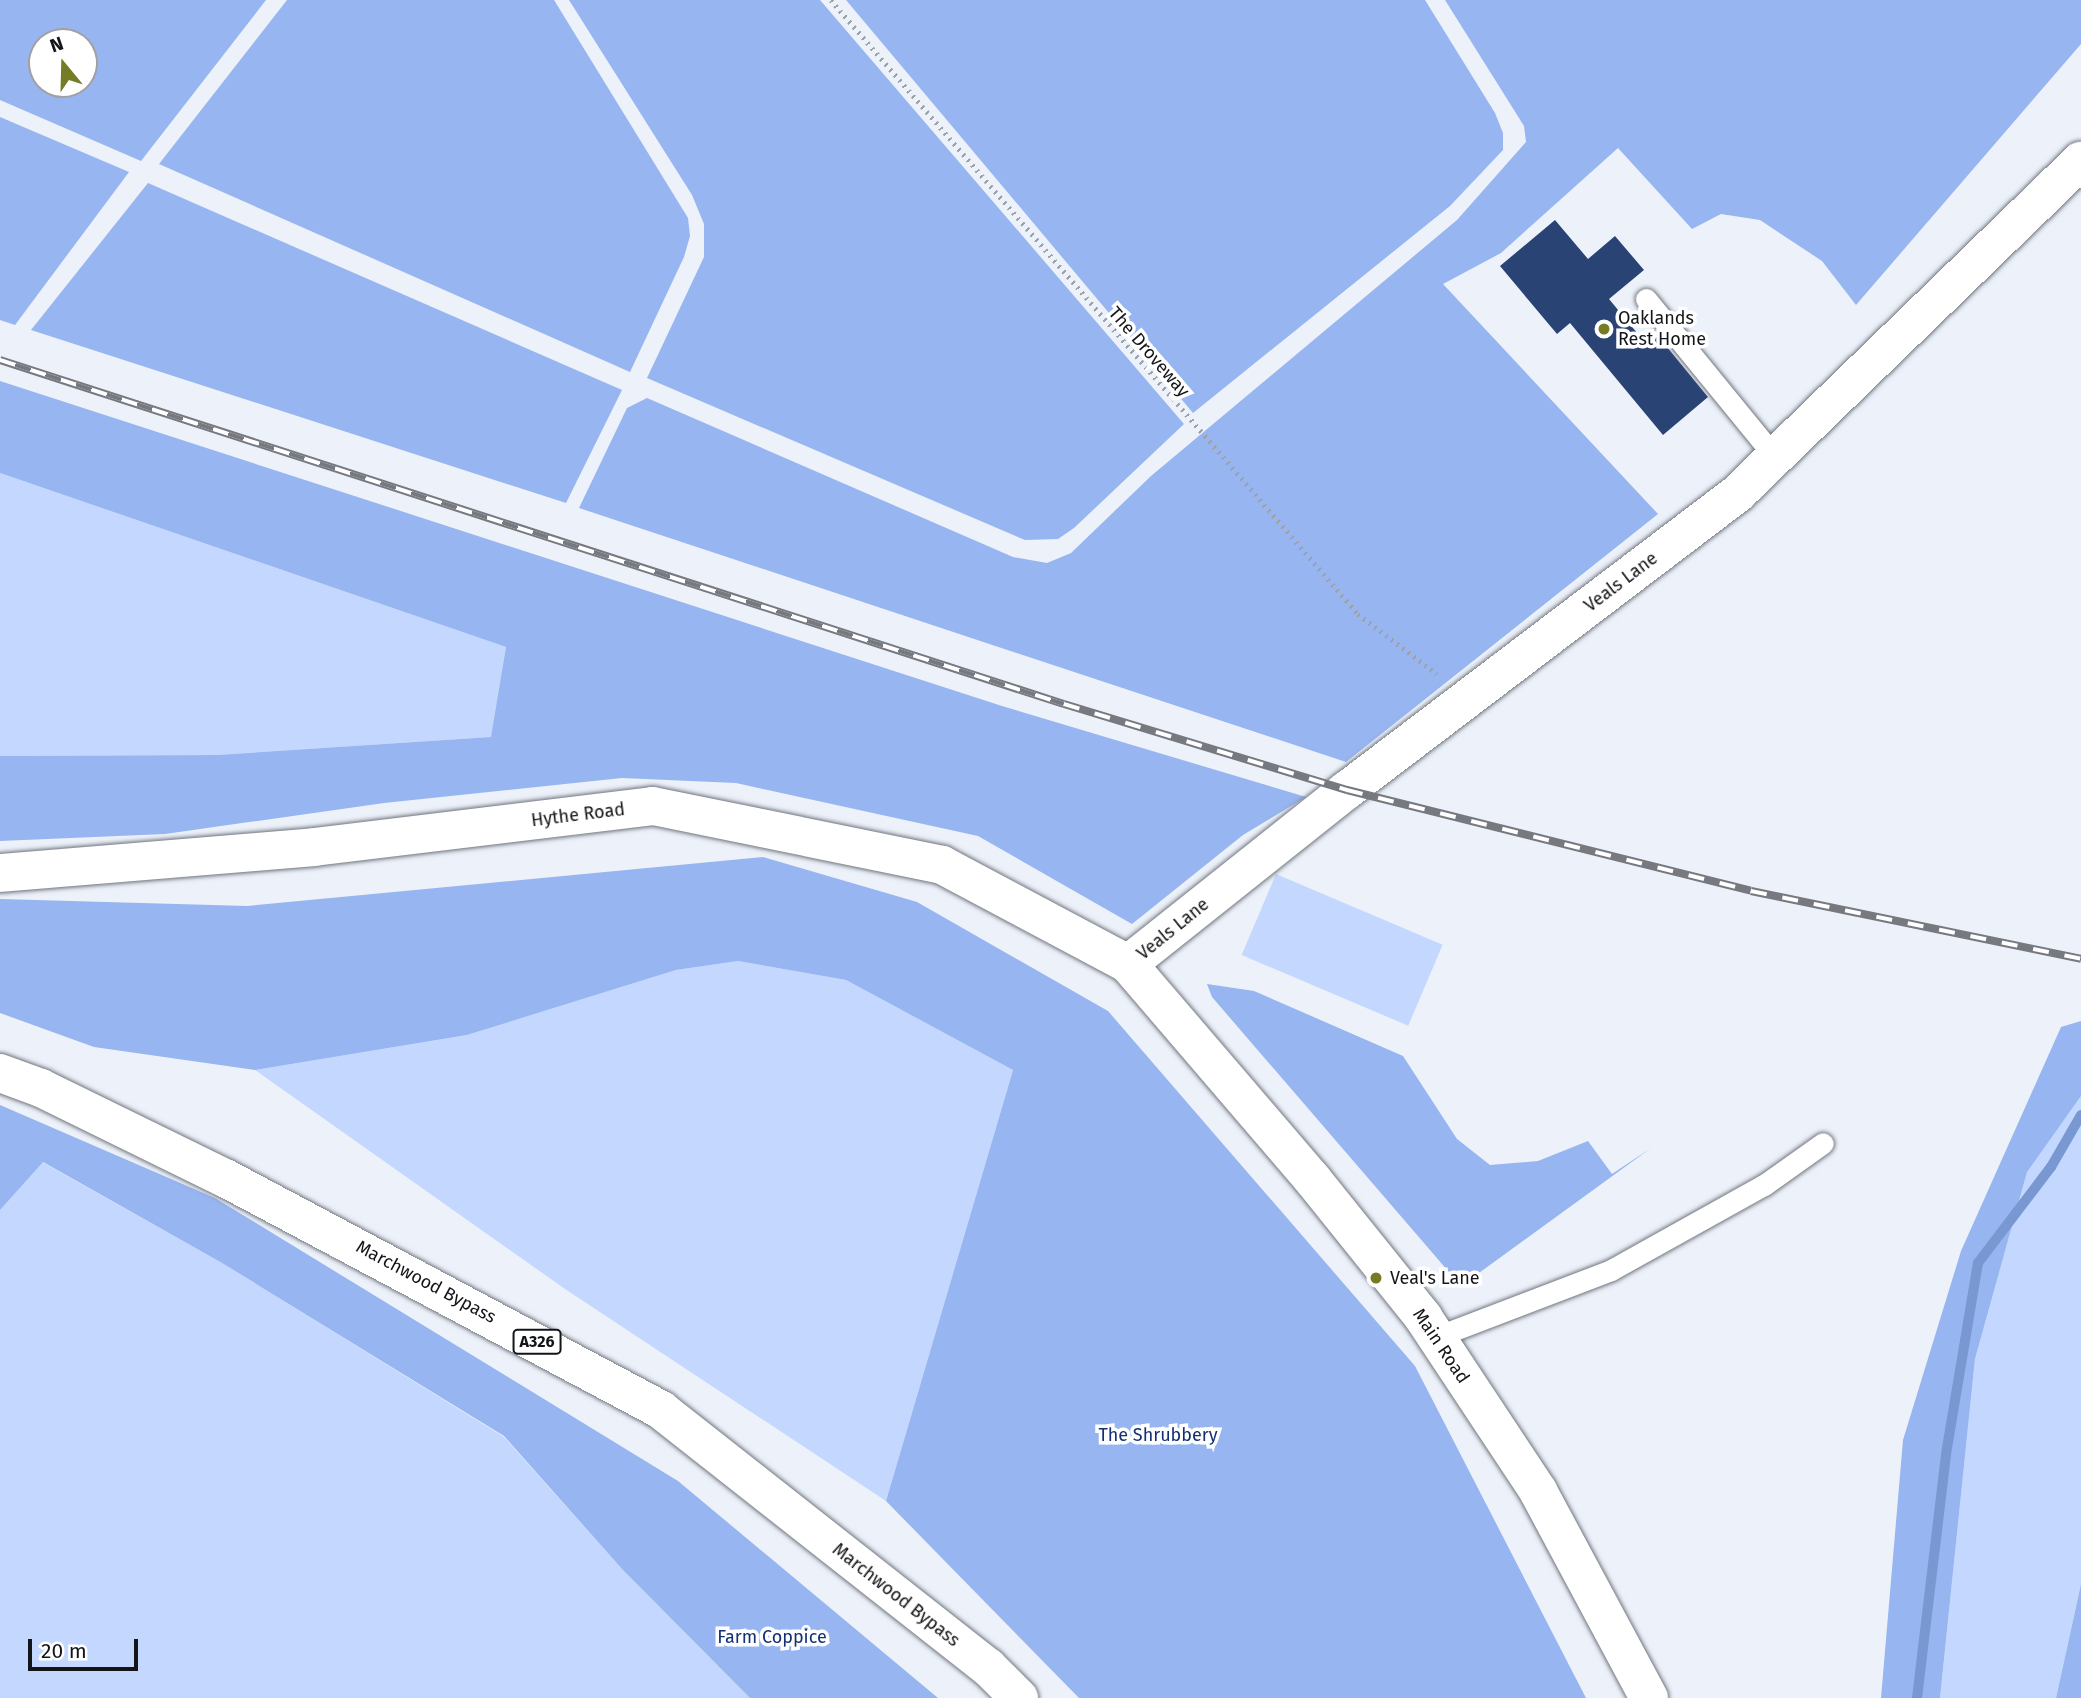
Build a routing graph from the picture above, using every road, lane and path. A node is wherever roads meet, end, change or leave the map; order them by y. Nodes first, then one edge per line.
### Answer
1 (831, 0) edge
2 (2081, 160) edge
3 (1646, 299) dead end
4 (1774, 457) junction
5 (1468, 698) junction
6 (0, 873) edge
7 (1128, 964) junction
8 (0, 1073) edge
9 (1823, 1143) dead end
10 (1436, 1338) junction
11 (1019, 1698) edge
12 (1648, 1698) edge

1 - 5 path, The Droveway
2 - 4 street, Veals Lane
3 - 4 lane
4 - 5 street, Veals Lane
5 - 7 street, Veals Lane
6 - 7 street, Hythe Road
7 - 10 street, Main Road
8 - 11 street, Marchwood Bypass / A326
9 - 10 lane
10 - 12 street, Main Road

